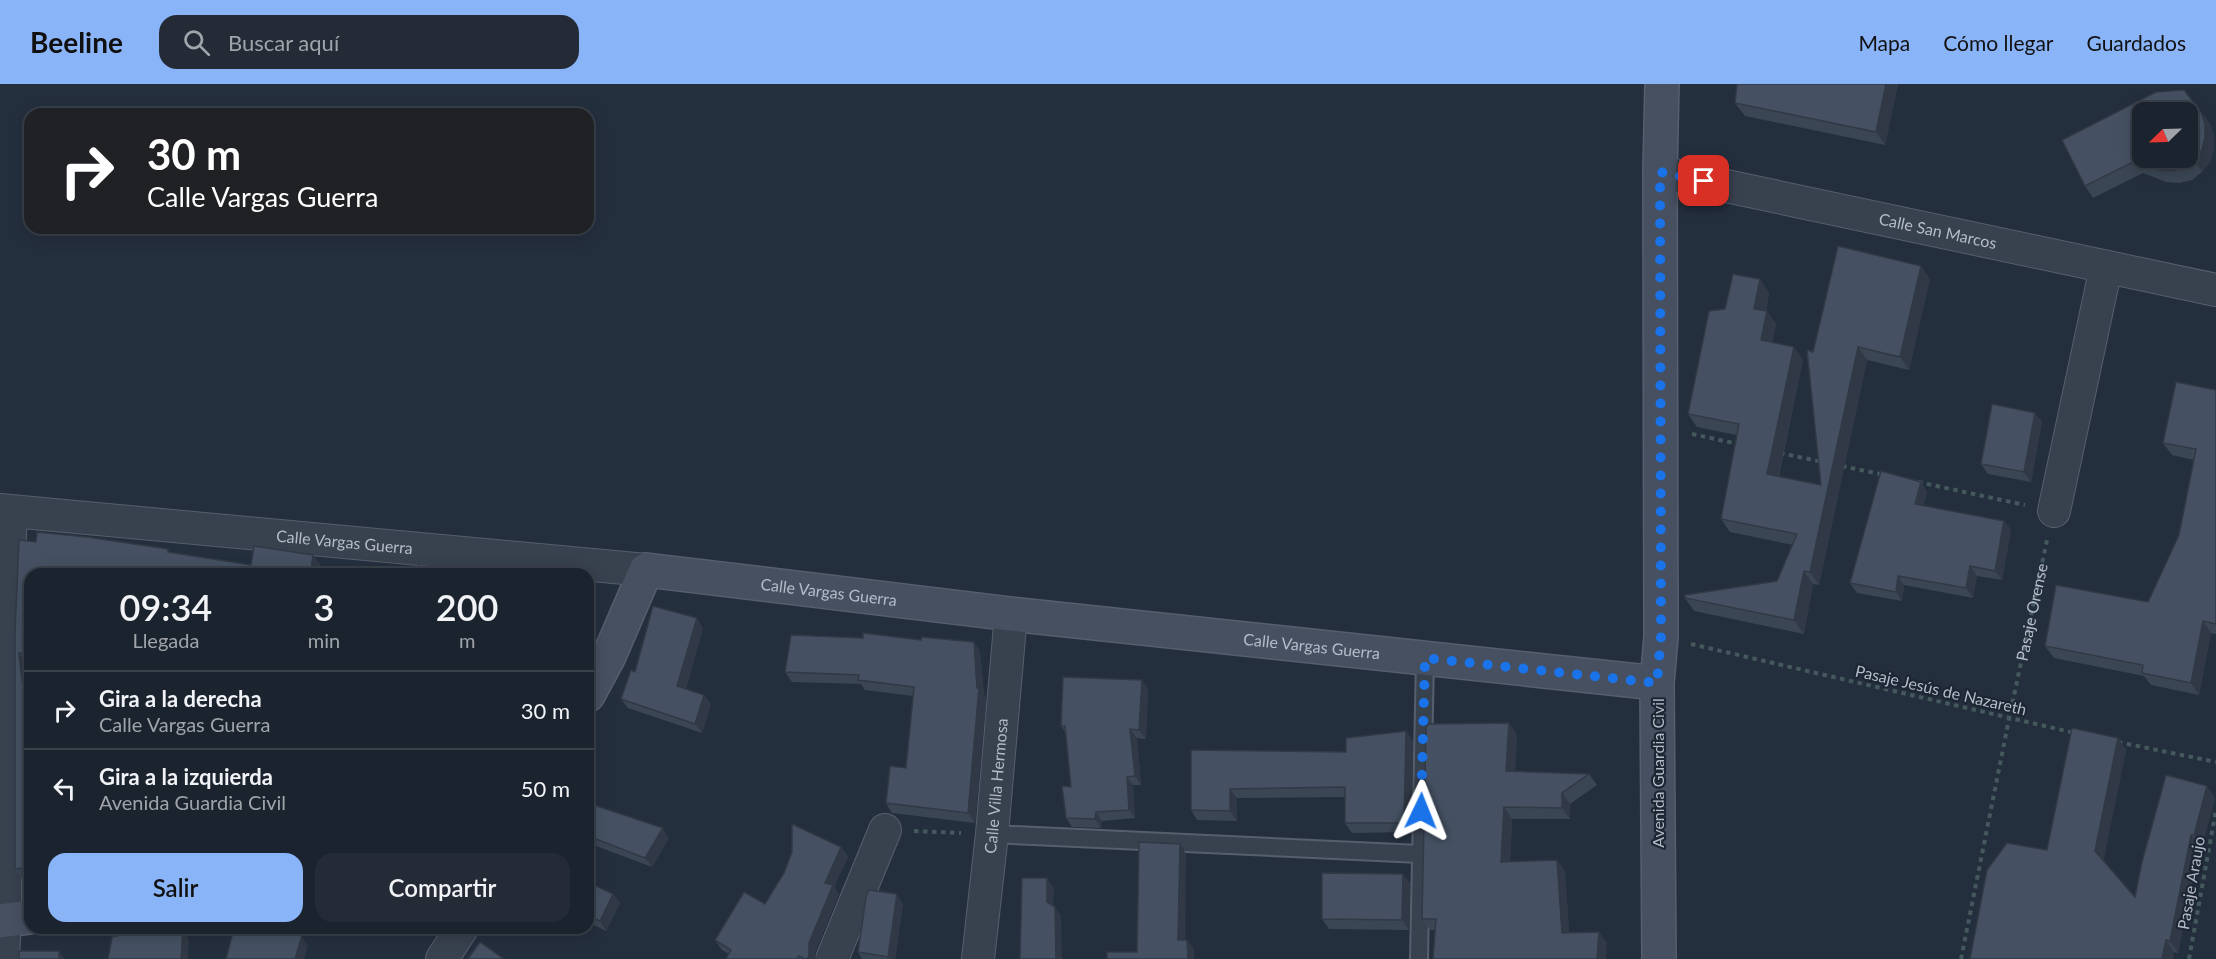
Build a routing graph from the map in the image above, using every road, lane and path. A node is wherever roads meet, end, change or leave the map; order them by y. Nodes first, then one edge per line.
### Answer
1 (1662, 84) edge
2 (1660, 172) junction
3 (2106, 267) junction
4 (2216, 290) edge
5 (1660, 428) junction
6 (1742, 445) edge
7 (1776, 452) edge
8 (1892, 476) edge
9 (1915, 481) edge
10 (5, 511) edge
11 (2054, 511) junction
12 (646, 570) junction
13 (1011, 614) junction
14 (1661, 637) junction
15 (1425, 658) junction
16 (1657, 683) junction
17 (594, 684) edge
18 (2009, 719) junction
19 (2078, 733) edge
20 (2112, 740) edge
21 (2216, 762) edge
22 (2216, 810) edge
23 (885, 830) joint
24 (992, 834) junction
25 (1420, 854) junction
26 (12, 920) edge
27 (458, 934) edge
28 (3, 959) edge
29 (442, 959) edge
30 (832, 959) edge
31 (978, 959) edge
32 (1419, 959) edge
33 (1659, 959) edge
34 (1961, 959) edge
35 (2189, 959) edge

1 - 2 street, Avenida Guardia Civil
2 - 3 street, Calle San Marcos
2 - 5 street, Avenida Guardia Civil
3 - 4 street, Calle San Marcos
3 - 11 street
5 - 6 path
5 - 14 street, Avenida Guardia Civil
7 - 8 path
9 - 11 path
10 - 12 street, Calle Vargas Guerra
10 - 26 street
11 - 18 path, Pasaje Orense
12 - 13 street, Calle Vargas Guerra
12 - 17 street
13 - 15 street, Calle Vargas Guerra
13 - 24 street, Calle Villa Hermosa
14 - 16 street, Avenida Guardia Civil
14 - 18 path, Pasaje Jesús de Nazareth
15 - 16 street, Calle Vargas Guerra
15 - 25 lane
16 - 33 street, Avenida Guardia Civil
18 - 19 path, Pasaje Jesús de Nazareth
18 - 34 path, Pasaje Orense
20 - 21 path
22 - 35 path, Pasaje Araujo
23 - 24 path
23 - 30 street
24 - 25 lane
24 - 31 street, Calle Villa Hermosa
25 - 32 lane
26 - 28 street
27 - 29 street

